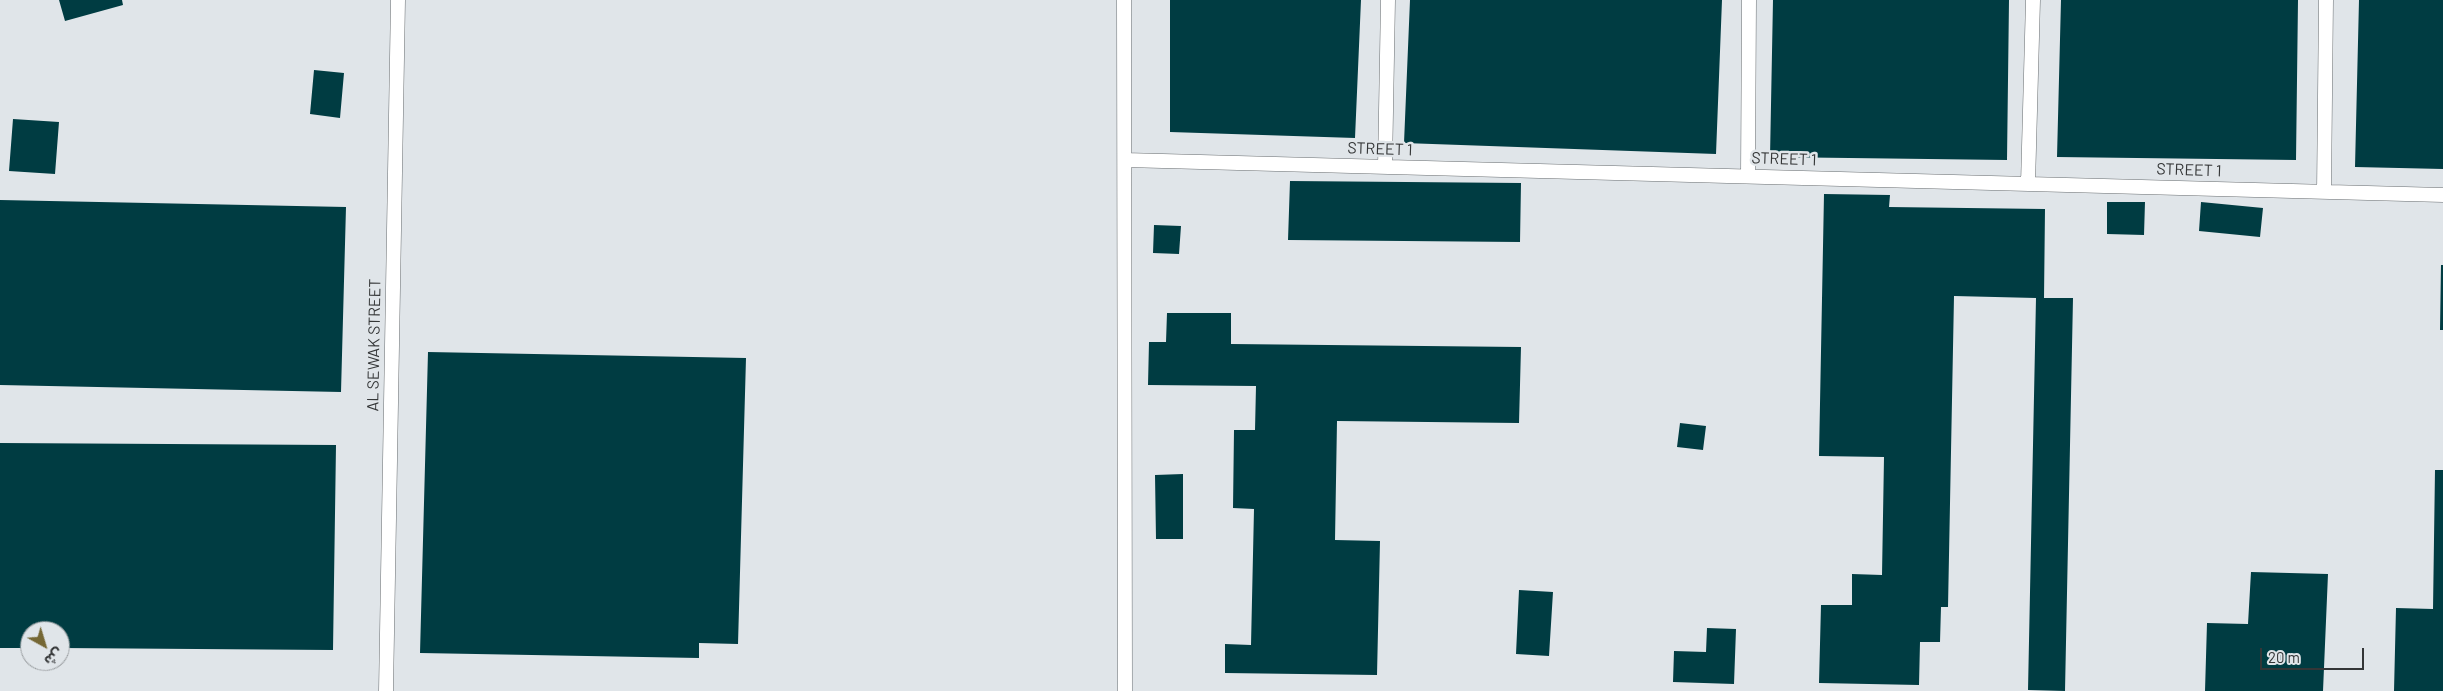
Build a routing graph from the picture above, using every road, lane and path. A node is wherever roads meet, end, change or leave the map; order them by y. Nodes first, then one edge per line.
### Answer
1 (398, 0) edge
2 (1124, 0) edge
3 (1388, 0) edge
4 (1748, 0) edge
5 (2033, 0) edge
6 (2326, 0) edge
7 (1125, 160) junction
8 (1385, 166) junction
9 (1748, 176) junction
10 (2028, 184) junction
11 (2324, 192) junction
12 (2443, 195) edge
13 (386, 691) edge
14 (1125, 691) edge

1 - 13 lane, AL SEWAK STREET
2 - 7 lane
3 - 8 lane
4 - 9 lane
5 - 10 lane
6 - 11 lane
7 - 8 lane, STREET 1
7 - 14 lane
8 - 9 lane, STREET 1
9 - 10 lane, STREET 1
10 - 11 lane, STREET 1
11 - 12 lane, STREET 1

